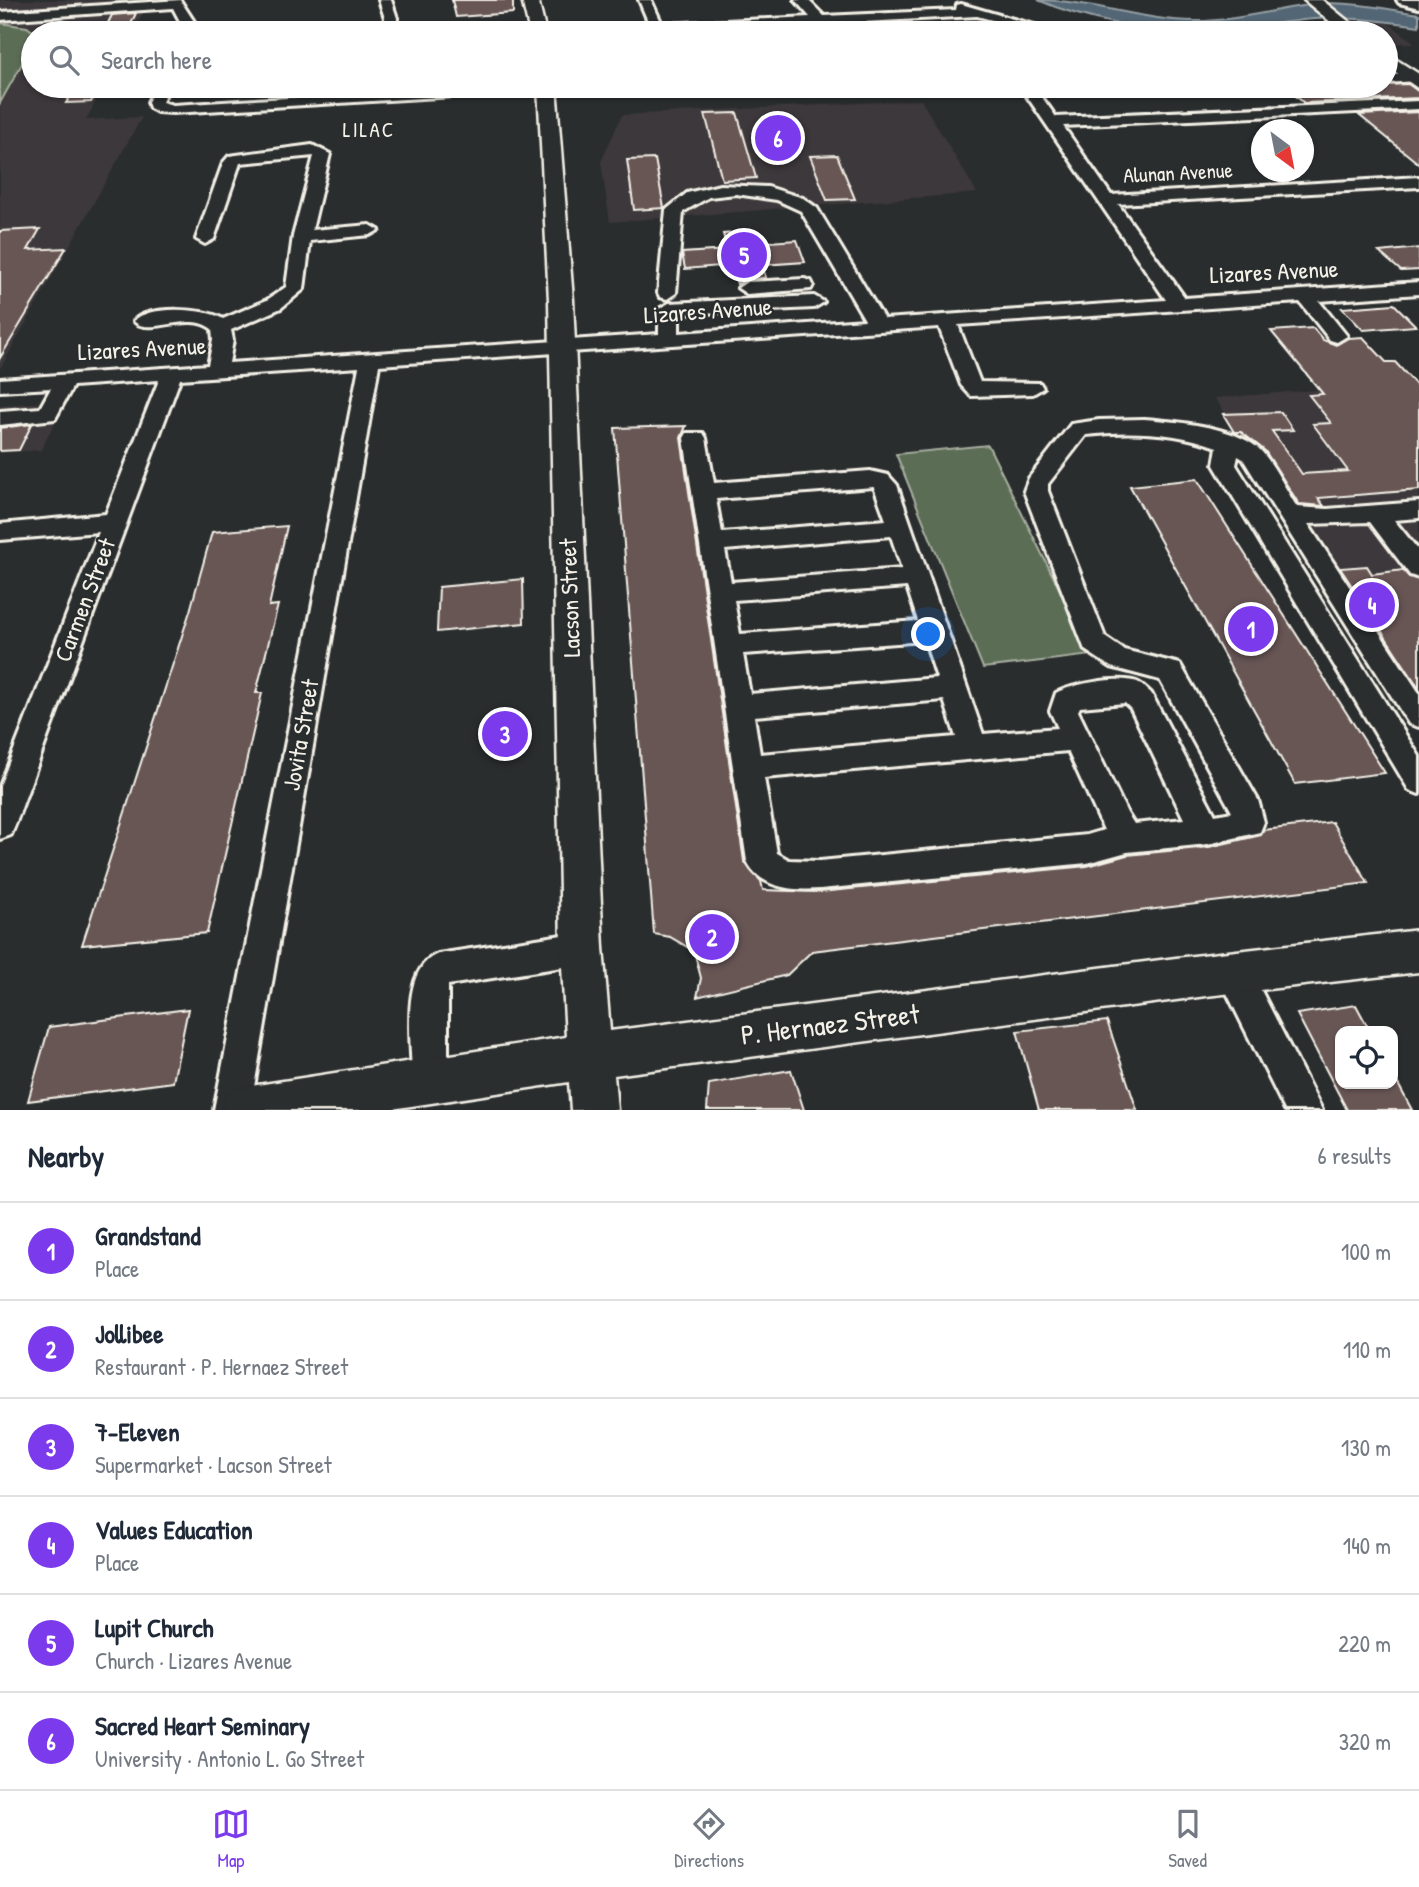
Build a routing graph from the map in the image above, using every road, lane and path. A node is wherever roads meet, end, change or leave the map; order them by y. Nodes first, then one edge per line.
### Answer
1 (385, 0) edge
2 (530, 0) edge
3 (645, 0) edge
4 (801, 0) edge
5 (943, 0) edge
6 (1312, 0) edge
7 (175, 2) edge
8 (50, 6) edge
9 (0, 9) edge
10 (974, 13) junction
11 (0, 16) edge
12 (821, 20) junction
13 (187, 21) edge
14 (391, 21) edge
15 (535, 21) edge
16 (654, 21) edge
17 (806, 21) edge
18 (1006, 21) edge
19 (1338, 21) edge
20 (1398, 68) edge
21 (1415, 81) edge
22 (157, 98) edge
23 (289, 98) edge
24 (548, 98) edge
25 (1035, 98) edge
26 (1419, 105) edge
27 (1052, 122) junction
28 (1419, 181) edge
29 (1107, 200) junction
30 (370, 230) dead end
31 (302, 236) junction
32 (205, 239) dead end
33 (809, 293) dead end
34 (1415, 293) edge
35 (1307, 298) junction
36 (668, 301) junction
37 (1179, 304) junction
38 (946, 320) junction
39 (144, 321) dead end
40 (877, 324) junction
41 (222, 327) junction
42 (1337, 336) dead end
43 (670, 340) junction
44 (562, 347) junction
45 (370, 360) junction
46 (216, 371) junction
47 (171, 375) junction
48 (66, 380) junction
49 (7, 384) edge
50 (1033, 388) dead end
51 (0, 410) edge
52 (0, 418) edge
53 (695, 438) dead end
54 (1229, 440) junction
55 (704, 492) junction
56 (1419, 510) edge
57 (1376, 513) junction
58 (1291, 514) junction
59 (115, 522) junction
60 (900, 527) junction
61 (0, 531) edge
62 (712, 542) junction
63 (1419, 569) edge
64 (917, 577) junction
65 (720, 592) junction
66 (935, 630) junction
67 (728, 645) junction
68 (954, 688) junction
69 (738, 706) junction
70 (1419, 716) edge
71 (1076, 738) junction
72 (974, 748) junction
73 (12, 758) edge
74 (748, 767) junction
75 (1419, 781) edge
76 (0, 825) edge
77 (1208, 830) junction
78 (1127, 838) junction
79 (582, 948) junction
80 (1416, 958) edge
81 (1233, 971) junction
82 (589, 1055) junction
83 (430, 1078) junction
84 (232, 1110) edge
85 (243, 1110) edge
86 (594, 1110) edge
87 (1304, 1110) edge

1 - 14 street
2 - 15 main road
3 - 16 street
4 - 12 street
5 - 10 street
6 - 19 main road
7 - 8 street
7 - 13 street
8 - 9 street
8 - 11 street
10 - 12 street
10 - 18 street
12 - 17 street
20 - 21 main road
22 - 23 street
24 - 44 main road, Lacson Street
25 - 27 street
26 - 27 street
27 - 29 street
28 - 29 street, Alunan Avenue
29 - 37 street
30 - 31 street
31 - 32 street
31 - 41 street
33 - 36 street
34 - 35 street, Lizares Avenue
35 - 37 street, Lizares Avenue
35 - 42 street
36 - 40 street
36 - 43 street
37 - 38 street, Lizares Avenue
38 - 40 street, Lizares Avenue
38 - 50 street
39 - 41 street
40 - 43 street, Lizares Avenue
41 - 46 street
43 - 44 street, Lizares Avenue
44 - 45 street, Lizares Avenue
44 - 79 main road, Lacson Street
45 - 46 street, Lizares Avenue
45 - 84 street, Jovita Street
46 - 47 street, Lizares Avenue
47 - 48 street, Lizares Avenue
47 - 59 street, Carmen Street
48 - 49 street, Lizares Avenue
48 - 52 street
49 - 51 street
53 - 55 street
54 - 58 street
54 - 75 street
54 - 77 street
55 - 60 street
55 - 62 street
56 - 57 street
57 - 58 street
57 - 63 street
58 - 70 street
59 - 61 street
59 - 73 street, Carmen Street
60 - 62 street
60 - 64 street
62 - 65 street
64 - 65 street
64 - 66 street
65 - 67 street
66 - 67 street
66 - 68 street
67 - 69 street
68 - 69 street
68 - 72 street
69 - 74 street
71 - 72 street
71 - 77 street
71 - 78 street
72 - 74 street
73 - 76 street, Carmen Street
74 - 78 street
77 - 78 street
79 - 82 main road, Lacson Street
79 - 83 street
80 - 81 main road, P. Hernaez Street
81 - 82 main road, P. Hernaez Street
81 - 87 street
82 - 83 main road, P. Hernaez Street
82 - 86 main road, Lacson Street
83 - 85 main road, P. Hernaez Street

